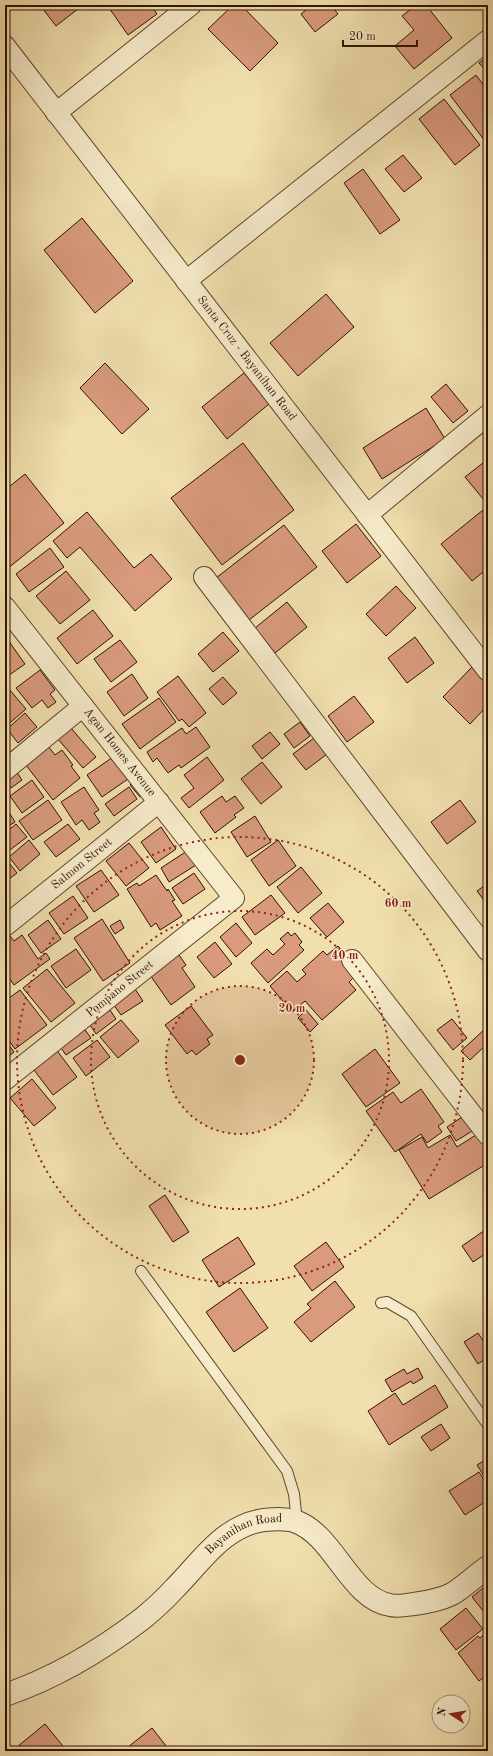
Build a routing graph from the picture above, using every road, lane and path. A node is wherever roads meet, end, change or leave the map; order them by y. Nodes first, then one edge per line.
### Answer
1 (191, 5) edge
2 (488, 40) edge
3 (5, 46) edge
4 (56, 113) junction
5 (186, 281) junction
6 (488, 415) edge
7 (367, 514) junction
8 (204, 577) dead end
9 (7, 613) edge
10 (488, 671) edge
11 (84, 706) junction
12 (5, 770) edge
13 (159, 802) junction
14 (234, 898) joint
15 (5, 926) edge
16 (488, 951) edge
17 (352, 960) dead end
18 (5, 1080) edge
19 (488, 1135) edge
20 (141, 1271) dead end
21 (381, 1303) dead end
22 (488, 1425) edge
23 (297, 1522) junction
24 (488, 1567) edge
25 (5, 1695) edge

1 - 4 street
2 - 5 street
3 - 4 street, Santa Cruz - Bayanihan Road
4 - 5 street, Santa Cruz - Bayanihan Road
5 - 7 street, Santa Cruz - Bayanihan Road
6 - 7 street
7 - 10 street, Santa Cruz - Bayanihan Road
8 - 16 street
9 - 11 street, Agan Homes Avenue
11 - 12 street
11 - 13 street, Agan Homes Avenue
13 - 14 street, Agan Homes Avenue
13 - 15 street, Salmon Street
14 - 18 street, Pompano Street
17 - 19 street
20 - 23 lane
21 - 22 lane
23 - 24 street, Bayanihan Road
23 - 25 street, Bayanihan Road

